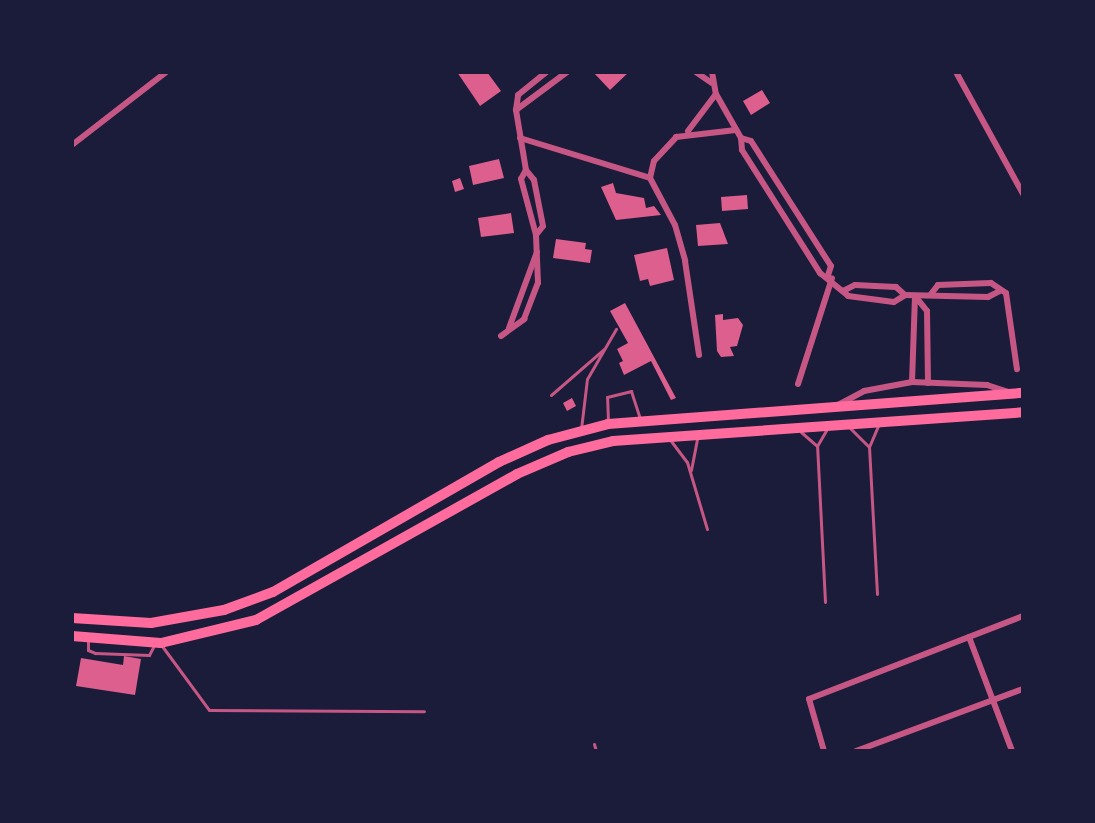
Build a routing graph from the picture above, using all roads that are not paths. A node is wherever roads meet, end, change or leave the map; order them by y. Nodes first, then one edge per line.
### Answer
1 (165, 72) edge
2 (546, 72) edge
3 (567, 72) edge
4 (696, 72) edge
5 (712, 72) edge
6 (956, 72) edge
7 (712, 83) junction
8 (716, 94) junction
9 (516, 110) junction
10 (736, 130) junction
11 (688, 131) junction
12 (520, 138) junction
13 (741, 138) junction
14 (72, 145) edge
15 (526, 170) junction
16 (650, 178) junction
17 (1023, 194) edge
18 (536, 235) junction
19 (537, 252) junction
20 (830, 276) junction
21 (843, 291) junction
22 (1000, 291) junction
23 (932, 294) junction
24 (905, 295) junction
25 (915, 296) junction
26 (509, 328) junction
27 (616, 329) dead end
28 (501, 336) dead end
29 (608, 347) junction
30 (699, 355) dead end
31 (1017, 369) dead end
32 (912, 382) junction
33 (928, 383) junction
34 (798, 384) dead end
35 (1017, 393) edge
36 (551, 395) dead end
37 (838, 405) junction
38 (1023, 412) edge
39 (640, 420) junction
40 (880, 422) junction
41 (608, 424) junction
42 (845, 424) junction
43 (829, 425) junction
44 (795, 427) junction
45 (581, 430) junction
46 (698, 433) junction
47 (666, 435) junction
48 (817, 446) junction
49 (869, 447) junction
50 (690, 472) junction
51 (707, 529) dead end
52 (877, 594) dead end
53 (825, 602) dead end
54 (1023, 616) edge
55 (72, 618) edge
56 (72, 636) edge
57 (969, 637) junction
58 (158, 643) junction
59 (1023, 689) edge
60 (993, 700) junction
61 (424, 711) dead end
62 (594, 744) dead end
63 (596, 751) edge
64 (824, 751) edge
65 (856, 751) edge
66 (1012, 751) edge

1 - 14 street
2 - 9 street
3 - 9 street
4 - 7 street
5 - 7 street
6 - 17 street
7 - 8 street
8 - 10 street
8 - 11 street
9 - 12 street
10 - 11 street
10 - 13 street
11 - 16 street
12 - 15 street
12 - 16 street
13 - 20 street
13 - 20 street
15 - 18 street
15 - 18 street
16 - 30 street
18 - 19 street
19 - 26 street
19 - 26 street
20 - 21 street
20 - 34 street
21 - 24 street
21 - 24 street
22 - 23 street
22 - 23 street
22 - 31 street
23 - 25 street
24 - 25 street
25 - 32 street
25 - 33 street
26 - 28 street
27 - 29 lane
29 - 36 lane
29 - 45 lane
32 - 33 street
32 - 37 street
33 - 35 street
35 - 37 highway
37 - 39 highway
38 - 40 highway
39 - 41 highway
39 - 41 lane
40 - 42 highway
40 - 49 lane
41 - 45 highway
42 - 43 highway
42 - 49 lane
43 - 44 highway
43 - 48 lane
44 - 46 highway
44 - 48 lane
45 - 55 highway
46 - 47 highway
46 - 50 lane
47 - 50 lane
47 - 58 highway
48 - 53 lane
49 - 52 lane
50 - 51 lane
54 - 57 street
56 - 58 highway
57 - 60 street
57 - 64 street
58 - 61 lane
59 - 60 street
60 - 65 street
60 - 66 street
62 - 63 lane

